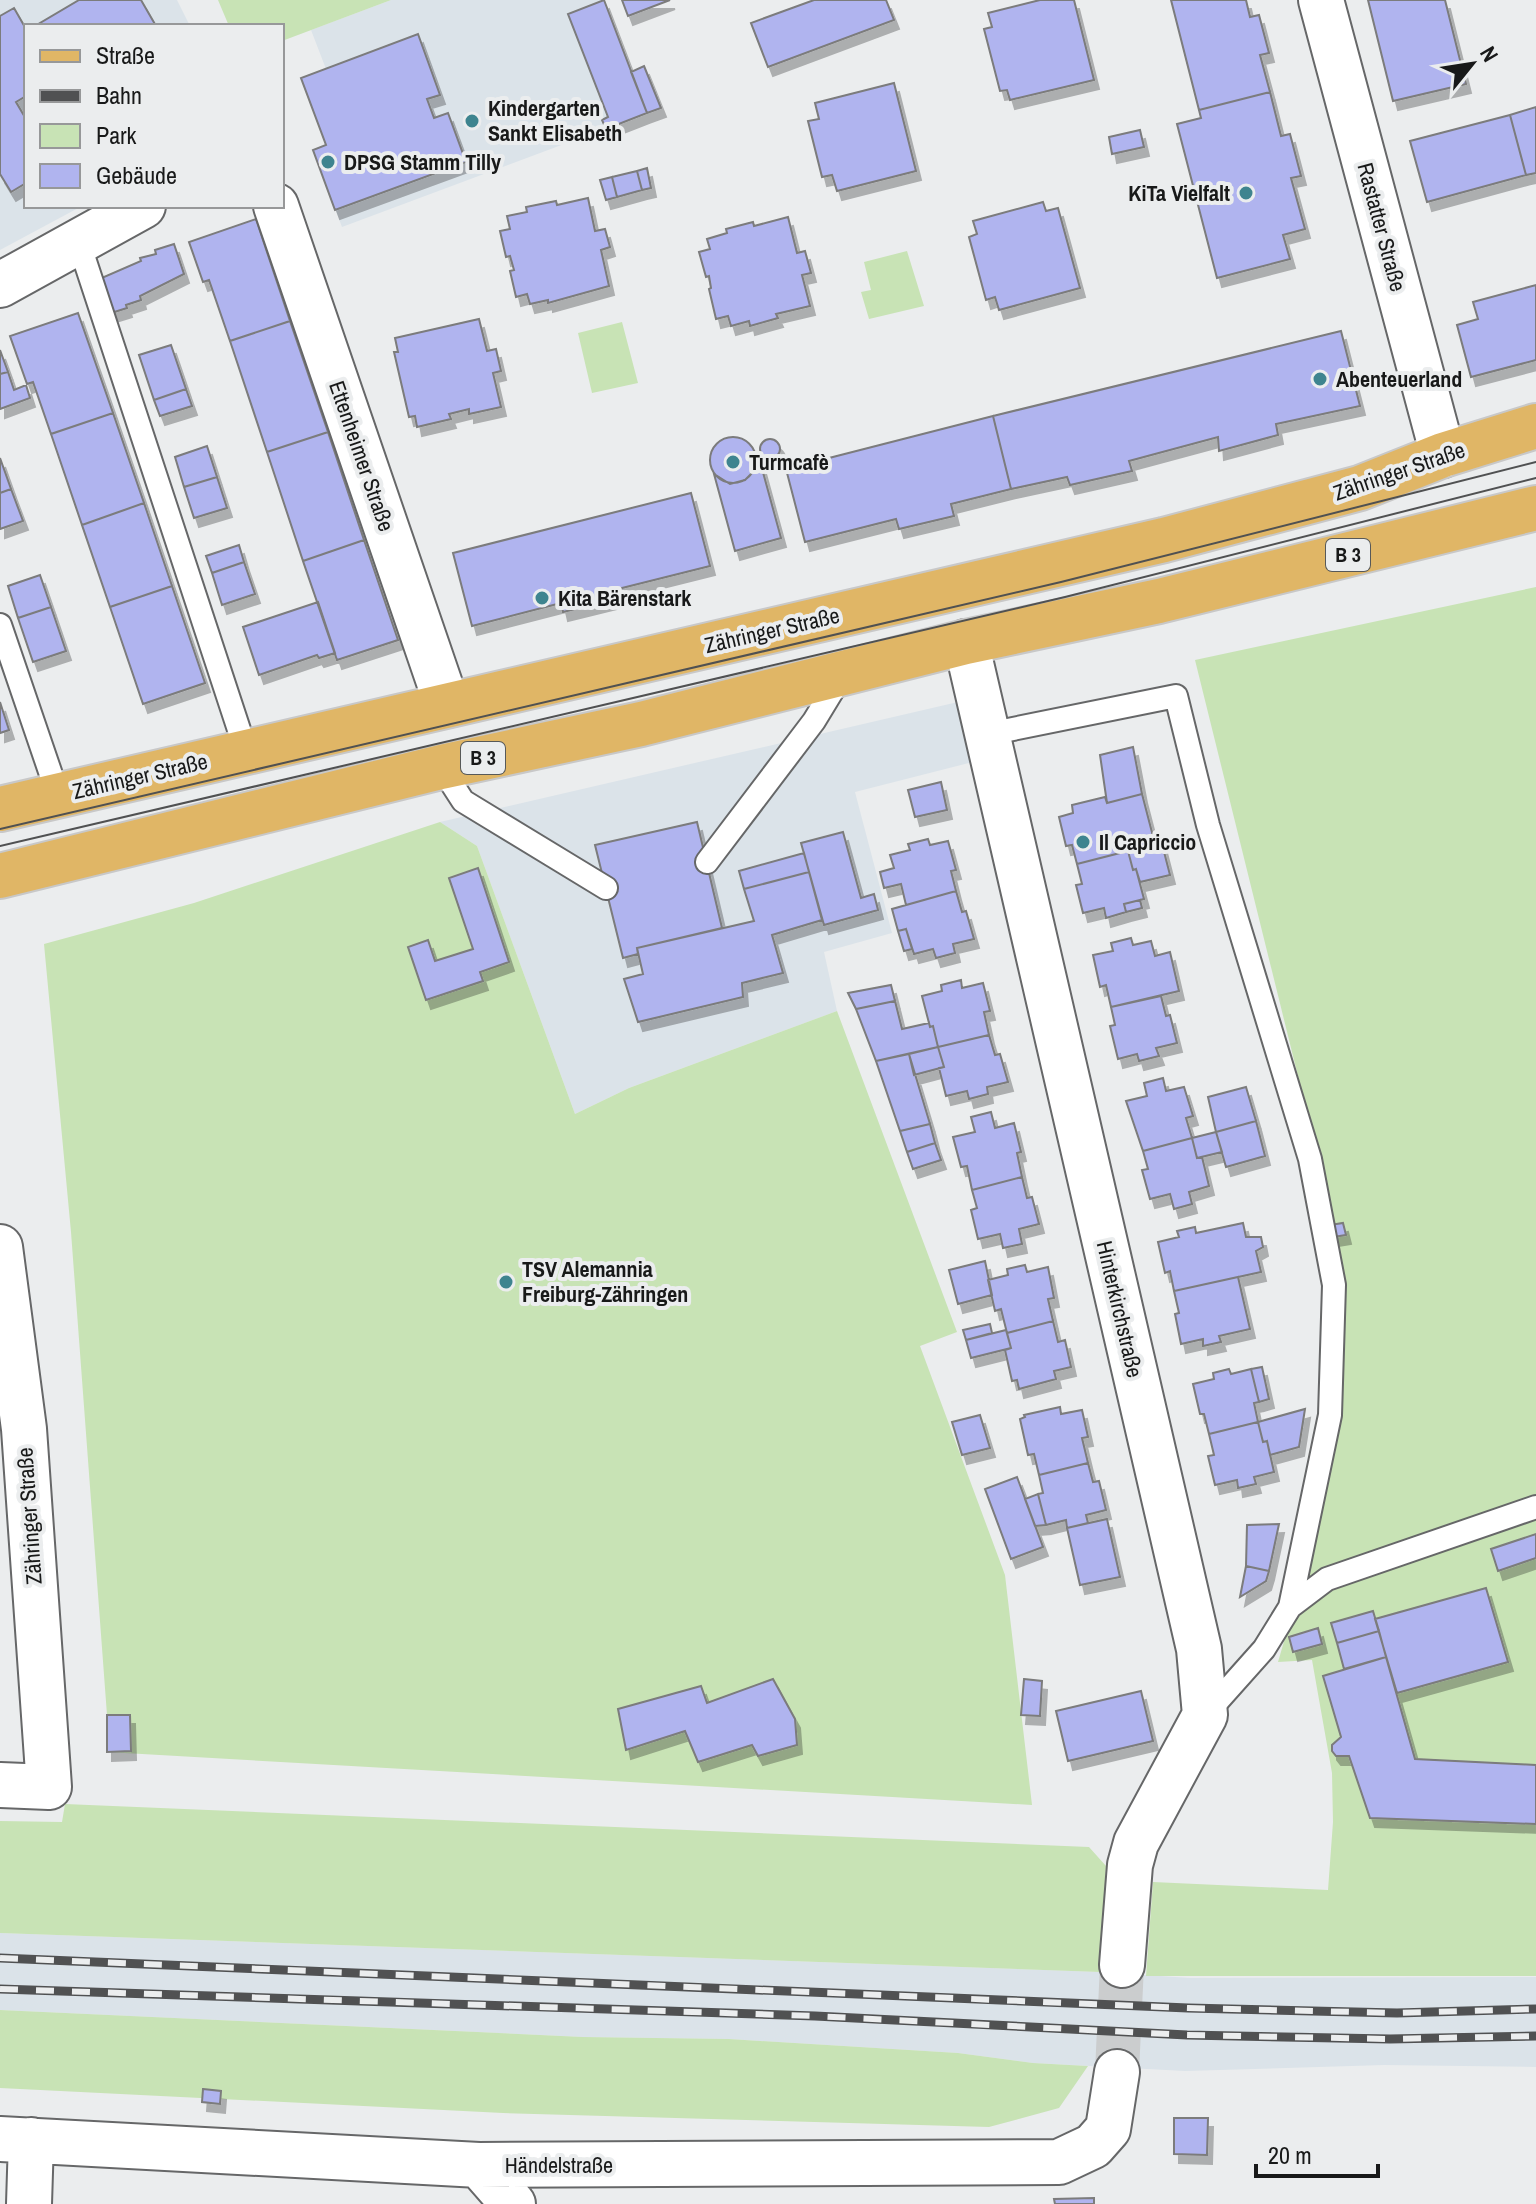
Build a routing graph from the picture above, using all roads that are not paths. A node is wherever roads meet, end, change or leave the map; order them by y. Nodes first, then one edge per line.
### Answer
1 (1321, 0) edge
2 (139, 208) edge
3 (277, 208) edge
4 (78, 240) junction
5 (0, 285) edge
6 (1536, 426) edge
7 (1443, 455) junction
8 (1536, 508) edge
9 (0, 625) edge
10 (966, 642) junction
11 (844, 672) junction
12 (447, 705) junction
13 (988, 734) junction
14 (246, 751) junction
15 (441, 767) junction
16 (58, 795) junction
17 (0, 809) edge
18 (707, 862) dead end
19 (0, 876) edge
20 (606, 888) dead end
21 (0, 1247) edge
22 (1536, 1507) edge
23 (1290, 1607) junction
24 (1205, 1715) junction
25 (0, 1785) edge
26 (1122, 1965) tunnel mouth
27 (1117, 2072) tunnel mouth
28 (15, 2139) edge
29 (479, 2165) junction
30 (29, 2204) edge
31 (513, 2204) edge

1 - 7 street, Rastatter Straße
2 - 4 street
3 - 12 street, Ettenheimer Straße
4 - 5 street
4 - 14 lane
6 - 7 main road, Zähringer Straße
7 - 12 main road, Zähringer Straße
8 - 10 main road, B 3
9 - 16 lane
10 - 11 main road, B 3
10 - 13 street, Hinterkirchstraße
11 - 15 main road, B 3
11 - 18 lane
12 - 14 main road, Zähringer Straße
13 - 23 lane
13 - 24 street, Hinterkirchstraße
14 - 16 main road, Zähringer Straße
15 - 19 main road, B 3
15 - 20 lane
16 - 17 main road, Zähringer Straße
21 - 25 street, Zähringer Straße
22 - 23 lane
23 - 24 lane
24 - 26 street
27 - 29 street, Händelstraße
28 - 29 street, Händelstraße
28 - 30 street
29 - 31 street

